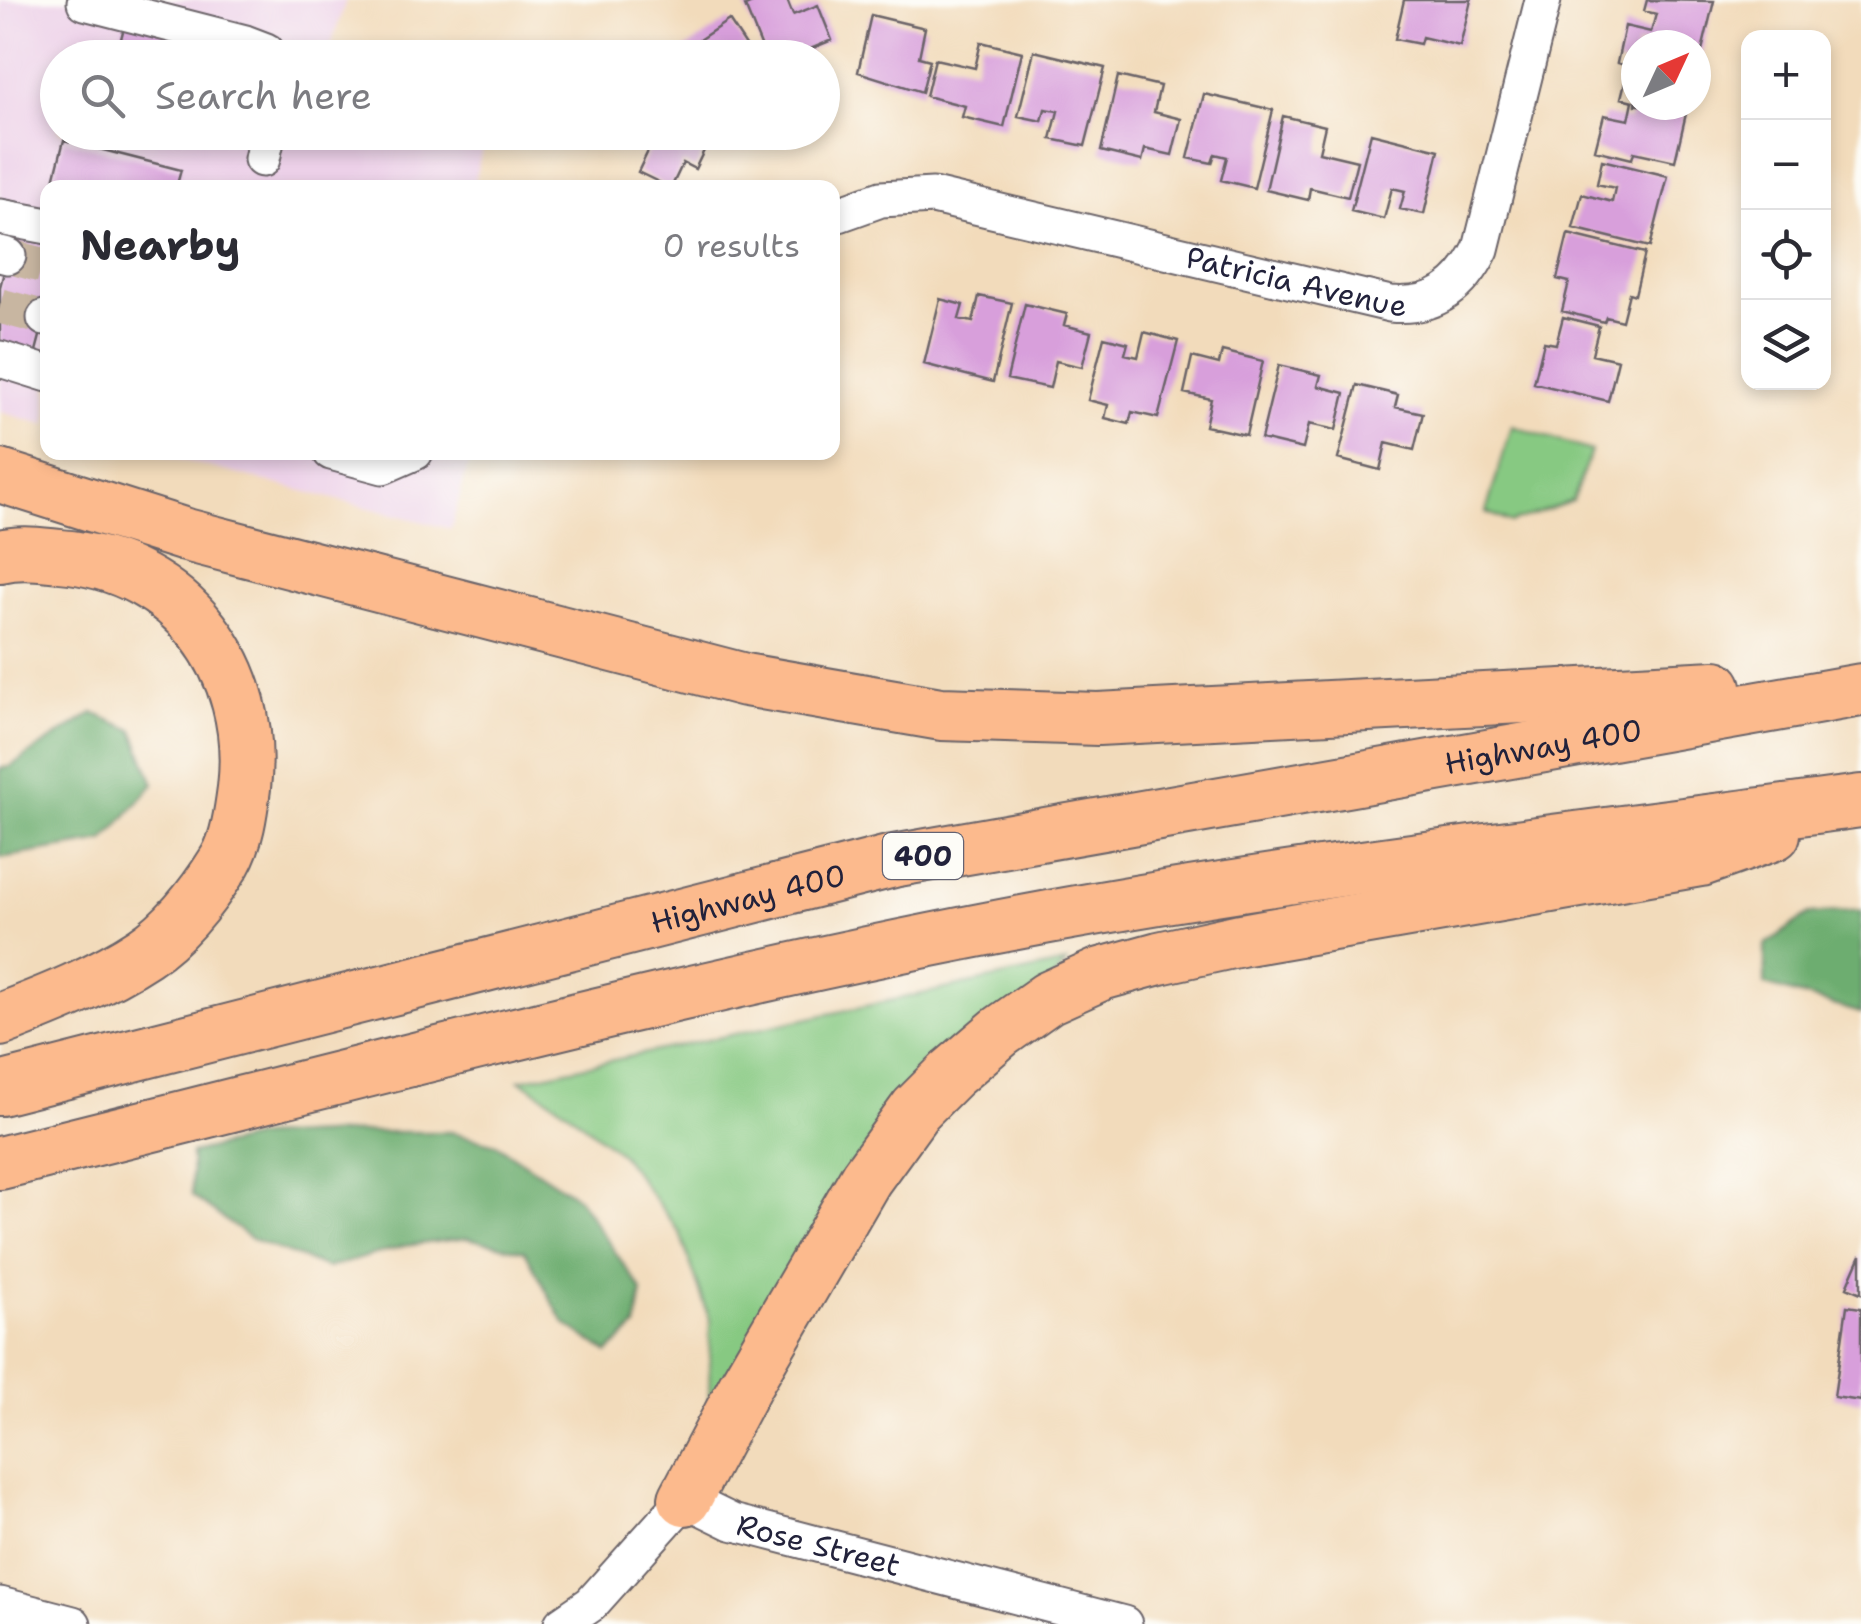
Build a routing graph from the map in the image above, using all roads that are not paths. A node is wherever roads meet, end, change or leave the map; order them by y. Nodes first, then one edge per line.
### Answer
1 (1543, 0) edge
2 (85, 2) edge
3 (233, 40) edge
4 (840, 214) edge
5 (0, 217) edge
6 (40, 224) edge
7 (0, 359) edge
8 (40, 372) edge
9 (360, 460) edge
10 (396, 460) edge
11 (0, 476) edge
12 (0, 556) edge
13 (1861, 680) edge
14 (1861, 690) edge
15 (1861, 802) edge
16 (0, 1020) edge
17 (0, 1089) edge
18 (0, 1163) edge
19 (685, 1498) junction
20 (0, 1606) edge
21 (74, 1624) edge
22 (562, 1624) edge
23 (1124, 1624) edge

1 - 4 street, Patricia Avenue
2 - 3 street
5 - 6 street
7 - 8 street
9 - 10 street
11 - 13 highway
12 - 16 highway
14 - 17 highway, Highway 400 / 400
15 - 18 highway
15 - 19 highway
19 - 22 street
19 - 23 street, Rose Street
20 - 21 street

